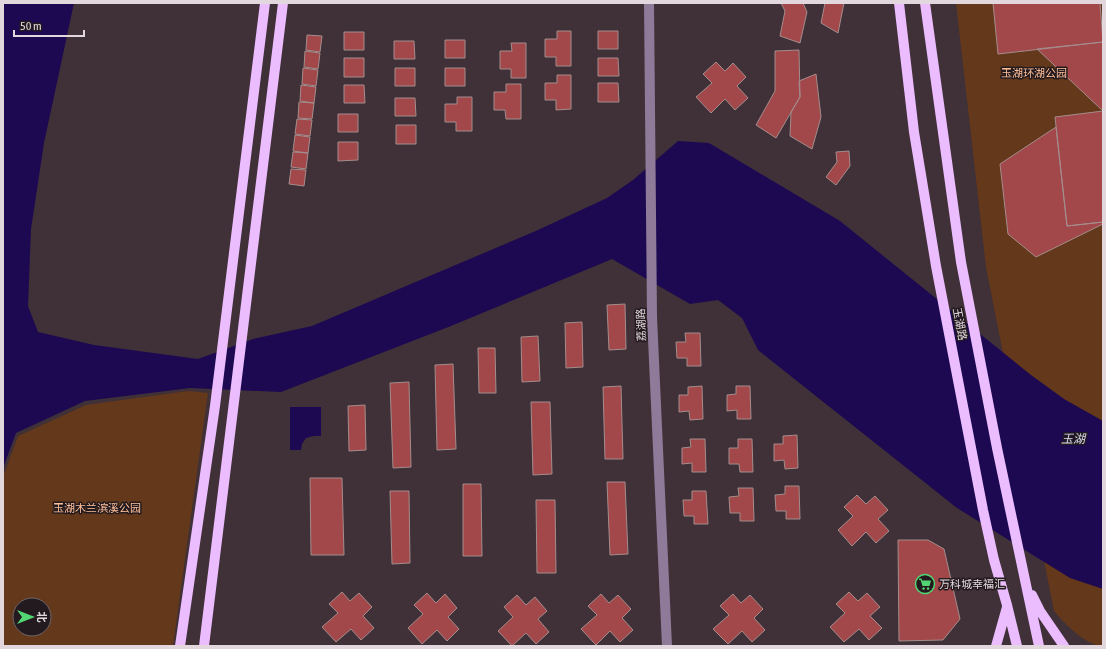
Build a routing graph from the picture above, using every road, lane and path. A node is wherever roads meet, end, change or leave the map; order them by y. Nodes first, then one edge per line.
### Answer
1 (265, 3) edge
2 (284, 3) edge
3 (649, 3) edge
4 (899, 3) edge
5 (925, 3) edge
6 (1026, 583) junction
7 (1007, 605) junction
8 (180, 646) edge
9 (204, 646) edge
10 (667, 646) edge
11 (996, 646) edge
12 (1017, 646) edge
13 (1039, 646) edge
14 (1064, 646) edge

1 - 8 main road
2 - 9 main road
3 - 10 street, 荔湖路
4 - 7 main road, 玉湖路
5 - 6 main road, 玉湖路
6 - 13 main road, 玉湖路
6 - 14 main road
7 - 11 main road
7 - 12 main road, 玉湖路

